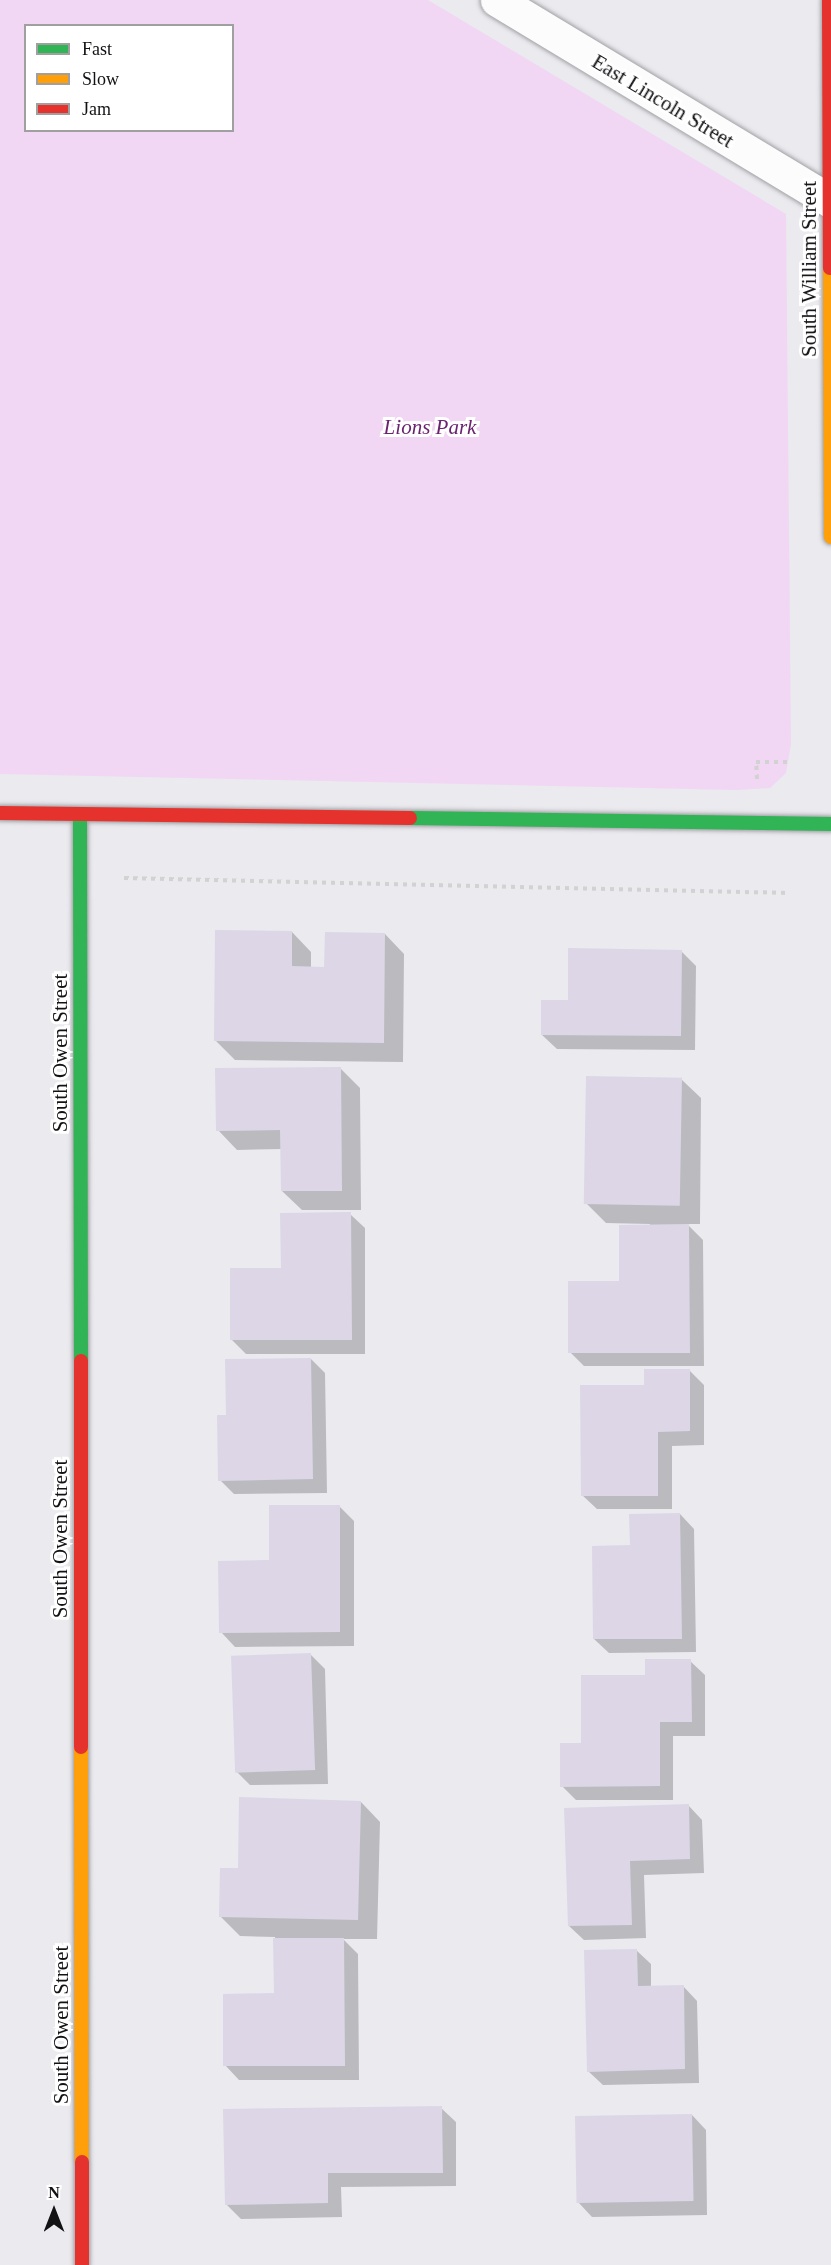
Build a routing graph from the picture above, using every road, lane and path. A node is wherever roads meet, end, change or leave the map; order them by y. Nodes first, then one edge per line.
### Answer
1 (497, 0) edge
2 (829, 0) edge
3 (830, 201) junction
4 (831, 537) edge
5 (788, 762) dead end
6 (757, 789) dead end
7 (0, 813) edge
8 (81, 814) junction
9 (831, 824) edge
10 (116, 878) dead end
11 (789, 893) dead end
12 (82, 2265) edge

1 - 3 street, East Lincoln Street
2 - 3 street, South William Street
3 - 4 street, South William Street
5 - 6 path
7 - 8 street
8 - 9 street
8 - 12 street, South Owen Street
10 - 11 path

